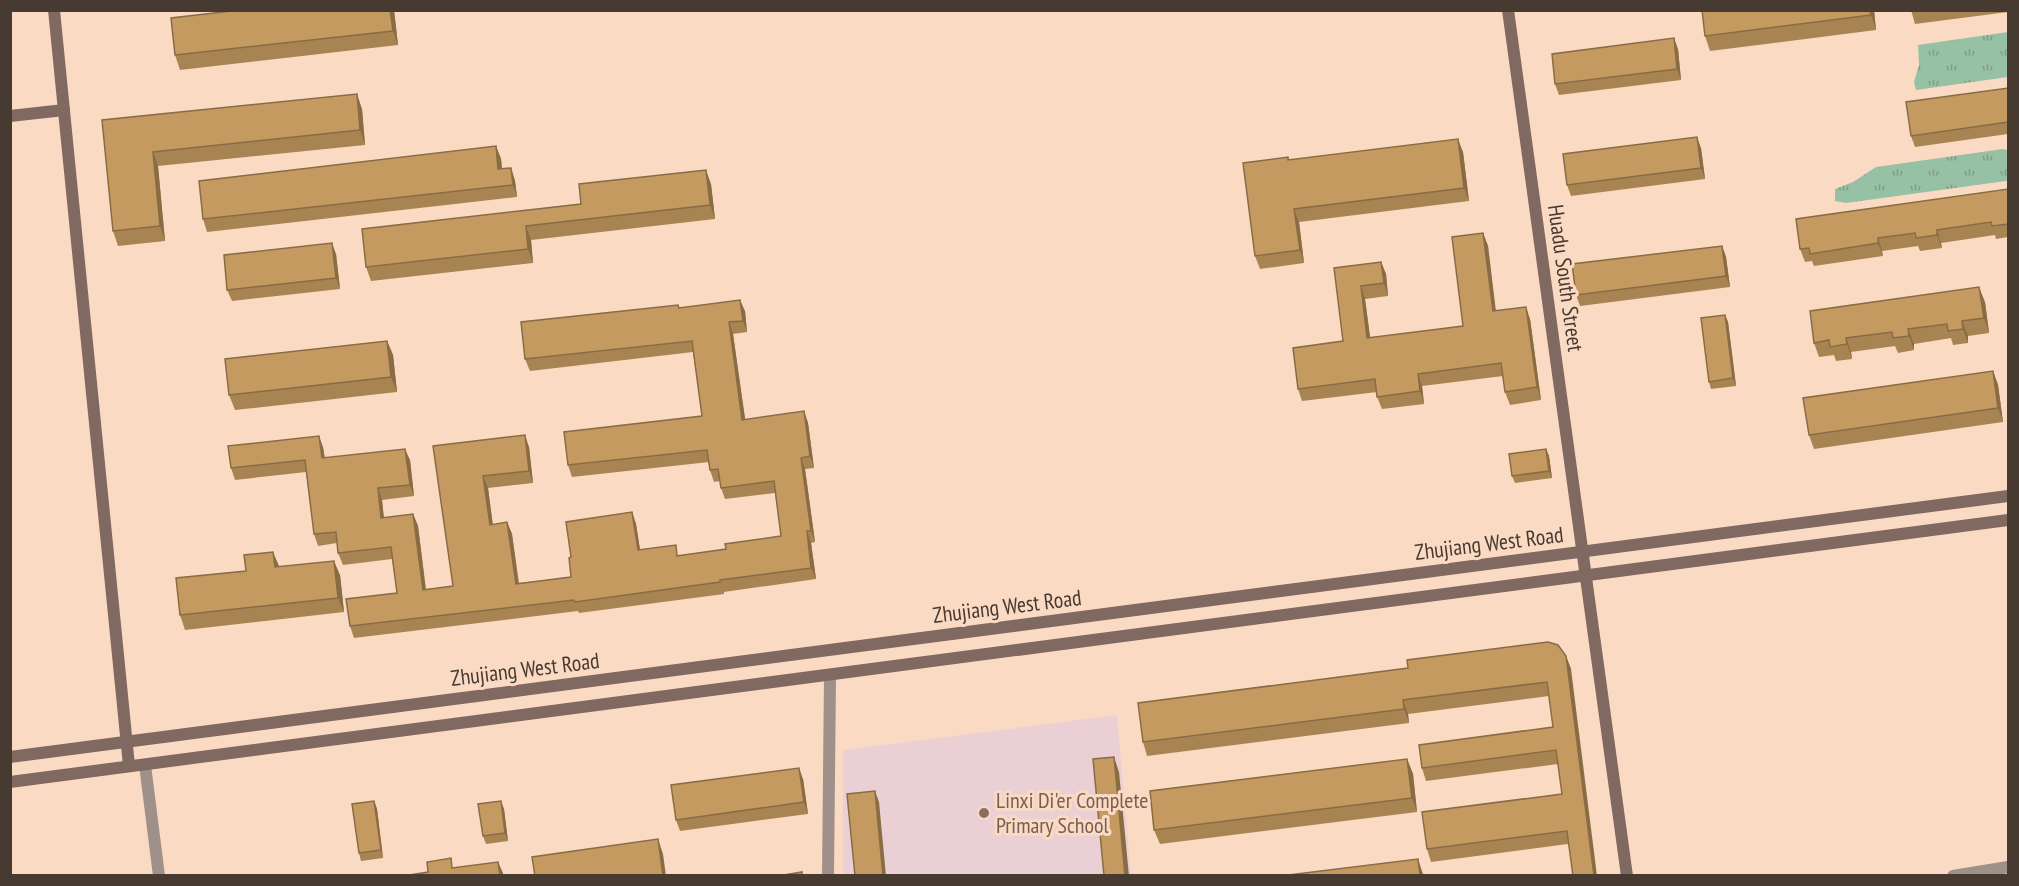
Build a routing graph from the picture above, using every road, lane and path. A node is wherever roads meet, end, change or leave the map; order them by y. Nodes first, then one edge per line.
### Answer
1 (54, 10) edge
2 (1508, 10) edge
3 (64, 110) junction
4 (10, 116) edge
5 (2008, 496) edge
6 (2008, 520) edge
7 (1582, 552) junction
8 (1586, 576) junction
9 (830, 675) junction
10 (126, 742) junction
11 (10, 758) edge
12 (145, 765) junction
13 (129, 766) junction
14 (10, 782) edge
15 (2008, 867) edge
16 (159, 876) edge
17 (828, 876) edge
18 (1627, 876) edge
19 (1953, 876) edge

1 - 3 main road
2 - 7 main road, Huadu South Street
3 - 4 main road
3 - 10 main road
5 - 7 main road, Zhujiang West Road
6 - 8 main road, Zhujiang West Road
7 - 8 main road, Huadu South Street
7 - 10 main road, Zhujiang West Road
8 - 9 main road, Zhujiang West Road
8 - 18 main road, Huadu South Street
9 - 12 main road, Zhujiang West Road
9 - 17 street
10 - 11 main road, Zhujiang West Road
10 - 13 main road
12 - 13 main road, Zhujiang West Road
12 - 16 street
13 - 14 main road, Zhujiang West Road
15 - 19 street

